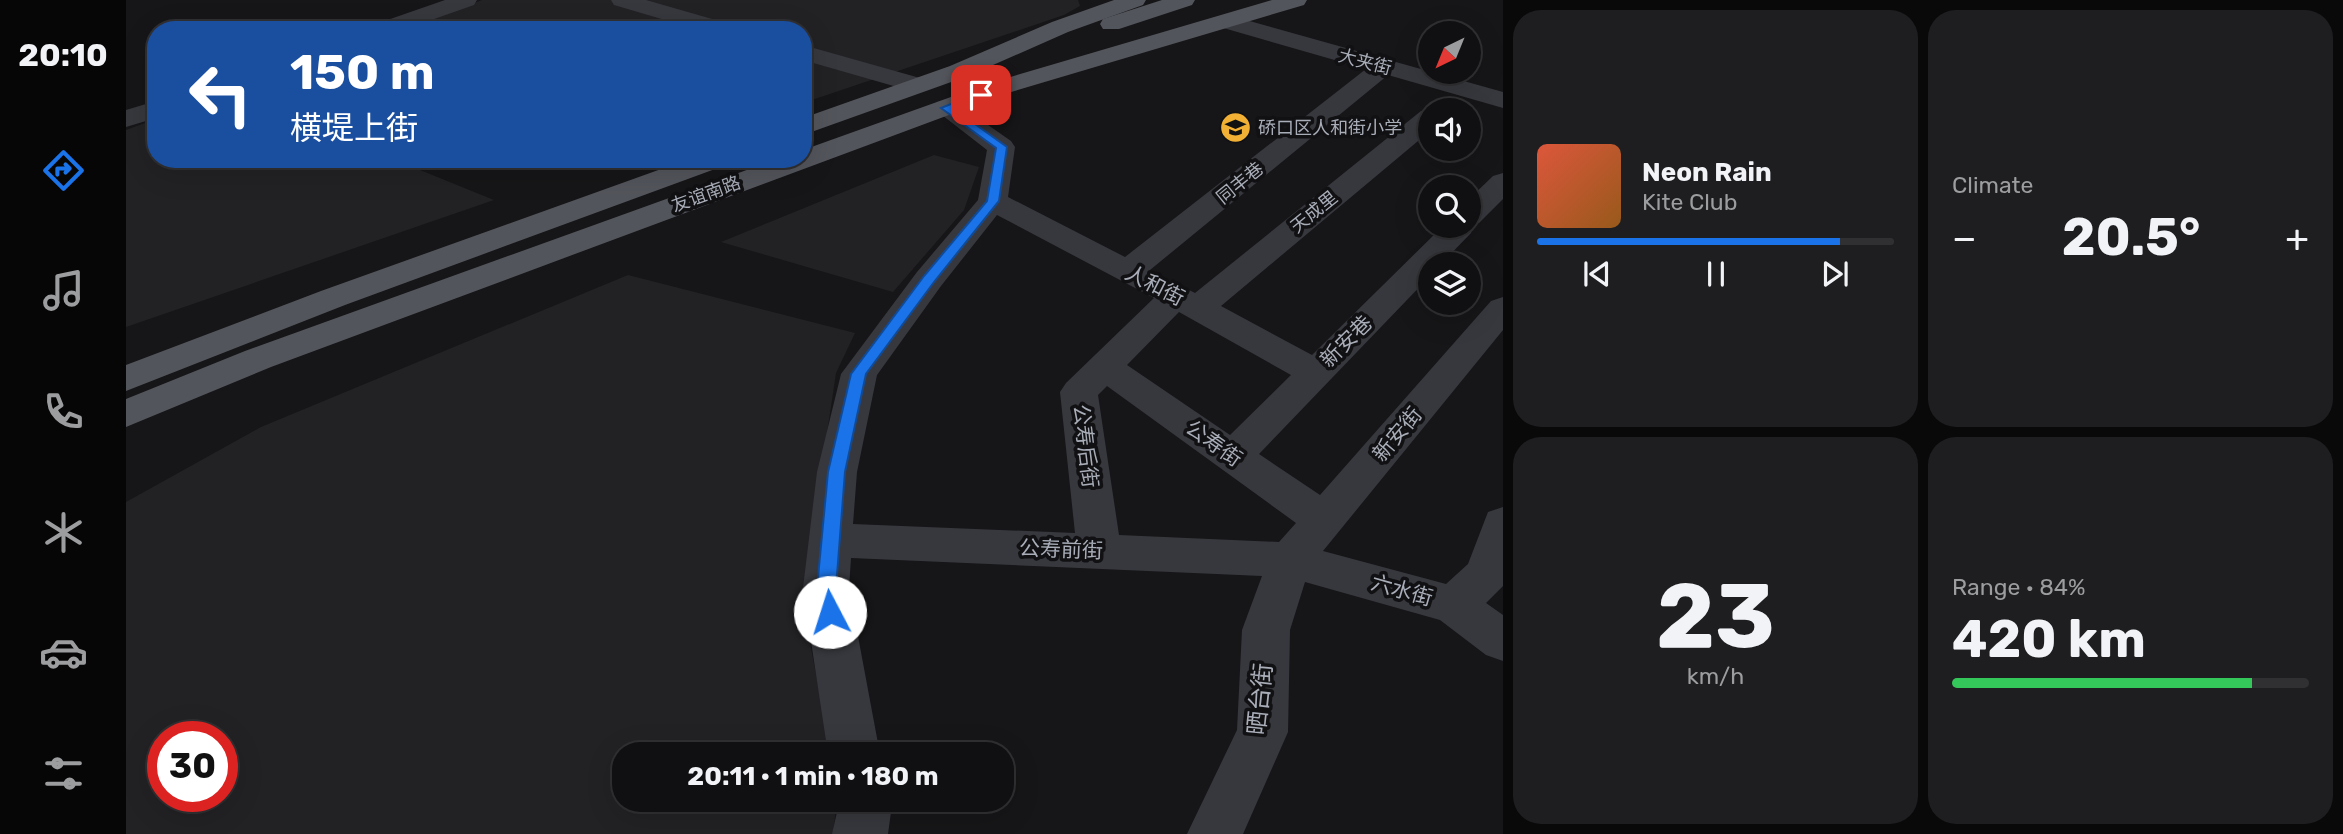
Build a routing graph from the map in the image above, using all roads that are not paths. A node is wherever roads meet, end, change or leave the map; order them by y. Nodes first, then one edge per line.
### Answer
1 (466, 0) edge
2 (622, 0) edge
3 (1135, 0) edge
4 (1184, 0) edge
5 (1296, 0) edge
6 (1227, 11) edge
7 (406, 21) edge
8 (694, 21) edge
9 (812, 55) edge
10 (1383, 67) junction
11 (959, 71) junction
12 (999, 88) junction
13 (1464, 89) junction
14 (932, 97) junction
15 (1453, 98) edge
16 (1503, 100) edge
17 (147, 112) edge
18 (126, 119) edge
19 (812, 125) edge
20 (1418, 126) edge
21 (812, 144) edge
22 (691, 168) edge
23 (749, 168) edge
24 (1503, 182) edge
25 (993, 201) junction
26 (1481, 205) edge
27 (1448, 238) edge
28 (1128, 271) junction
29 (1187, 302) junction
30 (1503, 308) edge
31 (1105, 367) junction
32 (1315, 372) junction
33 (126, 379) edge
34 (126, 414) edge
35 (1233, 456) junction
36 (1324, 520) junction
37 (1503, 524) edge
38 (831, 540) junction
39 (1100, 551) junction
40 (1290, 560) junction
41 (1454, 605) junction
42 (1503, 641) edge
43 (852, 742) edge
44 (864, 812) edge
45 (860, 834) edge
46 (1215, 834) edge

1 - 7 street
2 - 8 street
3 - 11 main road, 友谊南路
4 - 11 main road
5 - 6 main road, 友谊南路
6 - 10 street, 大夹街
6 - 12 main road, 友谊南路
6 - 12 main road
9 - 14 street
10 - 13 street, 大夹街
10 - 28 street, 同丰巷
11 - 14 main road, 友谊南路
12 - 14 main road, 友谊南路
13 - 15 street
13 - 16 street, 大夹街
14 - 19 main road, 友谊南路
14 - 21 main road, 友谊南路
14 - 25 street
17 - 18 street
20 - 29 street, 天成里
22 - 33 main road, 友谊南路
23 - 34 main road, 友谊南路
24 - 26 street
25 - 28 street, 人和街
25 - 38 street
27 - 32 street, 新安巷
28 - 29 street, 人和街
29 - 31 street, 公寿后街
29 - 32 street, 人和街
30 - 36 street, 新安街
31 - 35 street, 公寿街
31 - 39 street, 公寿后街
32 - 35 street, 新安巷
35 - 36 street, 公寿街
36 - 40 street, 新安街
37 - 41 street
38 - 39 street, 公寿前街
38 - 43 street
39 - 40 street, 公寿前街
40 - 41 street, 六水街
40 - 46 street, 晒台街
41 - 42 street, 六水街
44 - 45 street

